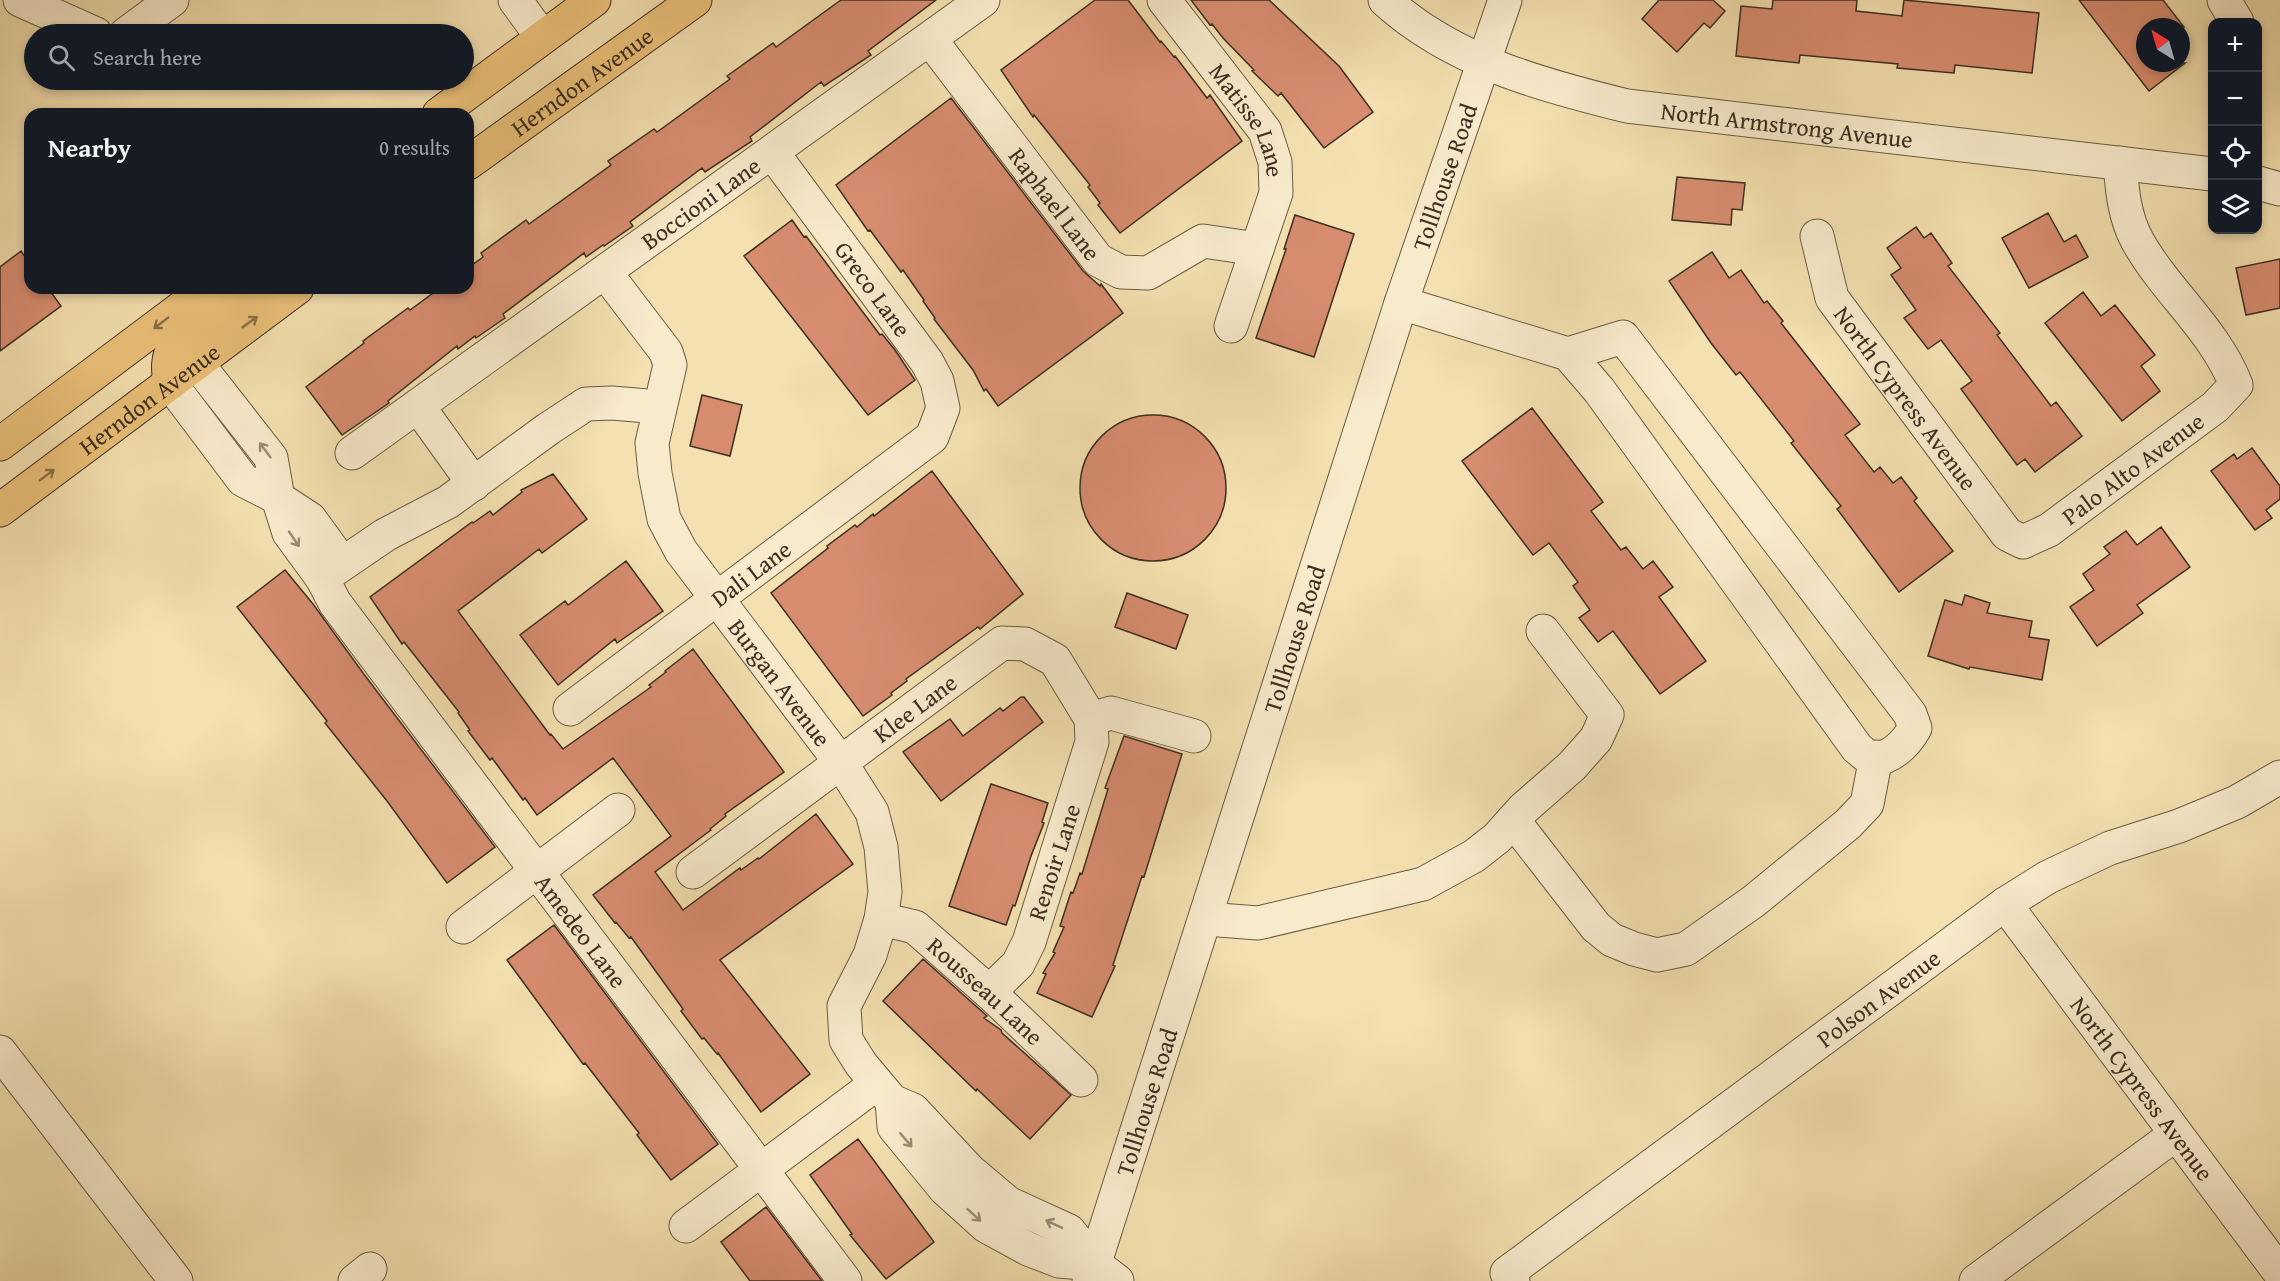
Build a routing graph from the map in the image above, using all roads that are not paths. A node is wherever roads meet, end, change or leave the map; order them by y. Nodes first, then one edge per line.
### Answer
1 (20, 0) edge
2 (172, 0) edge
3 (515, 0) edge
4 (594, 0) edge
5 (695, 0) edge
6 (983, 0) edge
7 (1164, 0) edge
8 (1385, 0) edge
9 (1505, 0) edge
10 (2224, 0) edge
11 (2235, 18) edge
12 (74, 24) edge
13 (140, 24) edge
14 (542, 37) junction
15 (930, 39) junction
16 (1485, 63) junction
17 (478, 84) junction
18 (474, 87) edge
19 (474, 88) edge
20 (470, 90) edge
21 (472, 90) edge
22 (447, 108) edge
23 (454, 108) edge
24 (772, 152) junction
25 (474, 159) edge
26 (2120, 163) junction
27 (2208, 174) edge
28 (2262, 184) edge
29 (2280, 189) edge
30 (1817, 236) dead end
31 (1257, 249) junction
32 (605, 272) junction
33 (200, 294) edge
34 (239, 294) edge
35 (289, 294) edge
36 (1401, 303) junction
37 (1231, 326) dead end
38 (1568, 354) junction
39 (196, 362) junction
40 (170, 383) junction
41 (418, 406) junction
42 (659, 407) junction
43 (932, 437) joint
44 (0, 444) edge
45 (352, 453) dead end
46 (474, 484) junction
47 (278, 498) junction
48 (0, 510) edge
49 (2024, 542) joint
50 (332, 570) junction
51 (716, 598) junction
52 (1543, 631) dead end
53 (570, 709) dead end
54 (1091, 719) junction
55 (1194, 736) dead end
56 (1876, 757) junction
57 (841, 763) junction
58 (2280, 777) edge
59 (618, 810) dead end
60 (1513, 820) junction
61 (537, 872) junction
62 (693, 872) dead end
63 (2005, 904) junction
64 (881, 919) junction
65 (1206, 920) junction
66 (464, 927) dead end
67 (989, 992) junction
68 (0, 1052) edge
69 (1081, 1080) dead end
70 (884, 1093) junction
71 (2176, 1134) junction
72 (761, 1169) junction
73 (686, 1226) dead end
74 (2280, 1273) edge
75 (1101, 1275) edge
76 (1510, 1277) edge
77 (176, 1281) edge
78 (845, 1281) edge
79 (1976, 1281) edge

1 - 12 street
2 - 13 street
3 - 14 street
4 - 14 main road
5 - 25 main road, Herndon Avenue
6 - 15 street, Boccioni Lane
7 - 31 street, Matisse Lane
8 - 16 street, North Armstrong Avenue
9 - 16 street, Tollhouse Road
10 - 11 street
14 - 17 main road
15 - 24 street, Boccioni Lane
15 - 31 street, Raphael Lane
16 - 26 street, North Armstrong Avenue
16 - 36 street, Tollhouse Road
17 - 18 main road
17 - 19 main road
20 - 22 main road
21 - 23 main road
24 - 32 street, Boccioni Lane
24 - 43 street, Greco Lane
26 - 27 street, North Armstrong Avenue
26 - 49 street, Palo Alto Avenue
28 - 29 street
30 - 49 street, North Cypress Avenue
31 - 37 street, Matisse Lane
32 - 41 street, Boccioni Lane
32 - 42 street, Burgan Avenue
33 -> 44 main road
34 - 40 main road
39 -> 35 main road, Herndon Avenue
36 - 38 street
36 - 65 street, Tollhouse Road
38 - 56 street
38 - 56 street
39 - 40 main road, Herndon Avenue
47 -> 39 street, Amedeo Lane
40 - 47 street
48 -> 40 main road, Herndon Avenue
41 - 45 street, Boccioni Lane
41 - 46 street
42 - 46 street
42 - 51 street, Burgan Avenue
43 - 51 street, Dali Lane
46 - 50 street
47 - 50 street, Amedeo Lane
50 - 61 street, Amedeo Lane
51 - 53 street, Dali Lane
51 - 57 street, Burgan Avenue
52 - 60 street
54 - 55 street
54 - 57 street, Klee Lane
54 - 67 street, Renoir Lane
56 - 60 street
57 - 62 street, Klee Lane
57 - 64 street, Burgan Avenue
58 - 63 street, Polson Avenue
59 - 61 street
60 - 65 street
61 - 66 street
61 - 72 street, Amedeo Lane
63 - 71 street, North Cypress Avenue
63 - 76 street, Polson Avenue
64 - 67 street, Rousseau Lane
64 - 70 street, Burgan Avenue
65 - 75 street, Tollhouse Road
67 - 69 street, Rousseau Lane
68 - 77 street
70 - 72 street
70 - 75 street, Burgan Avenue
71 - 74 street, North Cypress Avenue
71 - 79 street
72 - 73 street
72 - 78 street, Amedeo Lane

